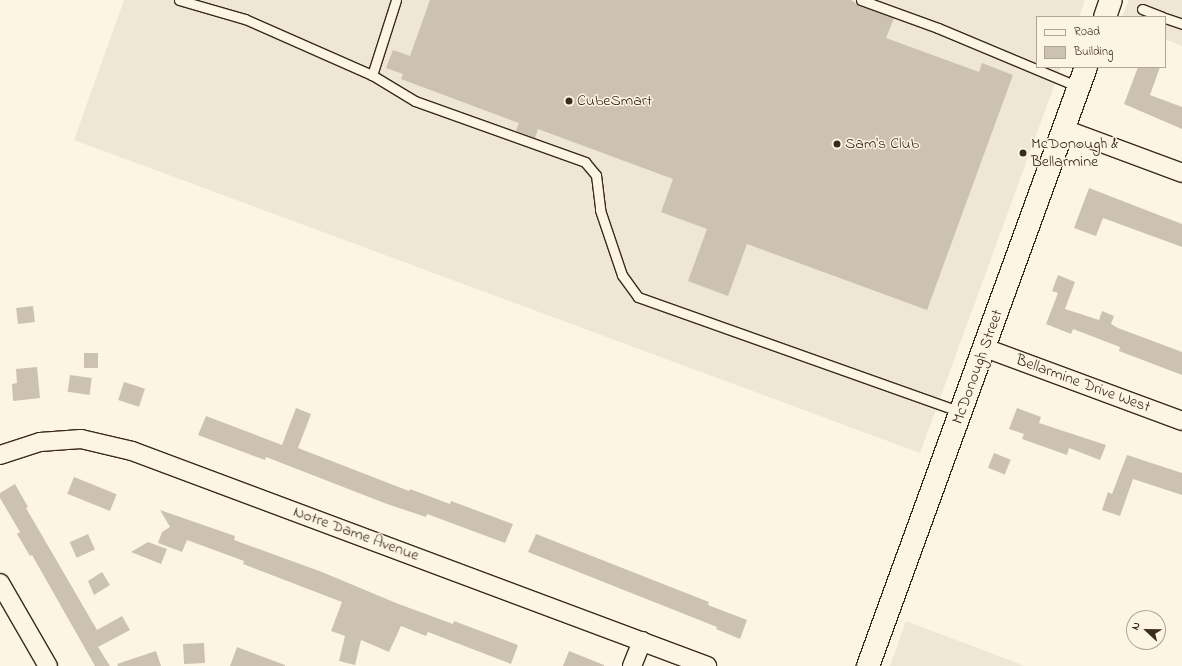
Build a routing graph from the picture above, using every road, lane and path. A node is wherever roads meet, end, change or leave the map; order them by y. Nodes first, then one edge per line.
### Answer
1 (179, 0) edge
2 (396, 0) edge
3 (861, 0) edge
4 (1111, 0) edge
5 (1142, 9) dead end
6 (1105, 16) edge
7 (1161, 16) edge
8 (1166, 18) edge
9 (1182, 24) edge
10 (1036, 61) edge
11 (1056, 68) edge
12 (372, 75) junction
13 (1083, 77) edge
14 (1064, 129) junction
15 (1182, 173) edge
16 (985, 348) junction
17 (961, 412) junction
18 (1182, 421) edge
19 (0, 455) edge
20 (0, 584) edge
21 (642, 641) junction
22 (48, 666) edge
23 (632, 666) edge
24 (707, 666) edge
25 (868, 666) edge

1 - 12 lane
2 - 12 lane
3 - 10 lane
4 - 6 street
5 - 7 lane
8 - 9 lane
11 - 13 lane
12 - 17 lane
13 - 14 street, McDonough Street
14 - 15 street
14 - 16 street, McDonough Street
16 - 17 street, McDonough Street
16 - 18 street, Bellarmine Drive West
17 - 25 street, McDonough Street
19 - 21 street, Notre Dame Avenue
20 - 22 street
21 - 23 street
21 - 24 street, Notre Dame Avenue

